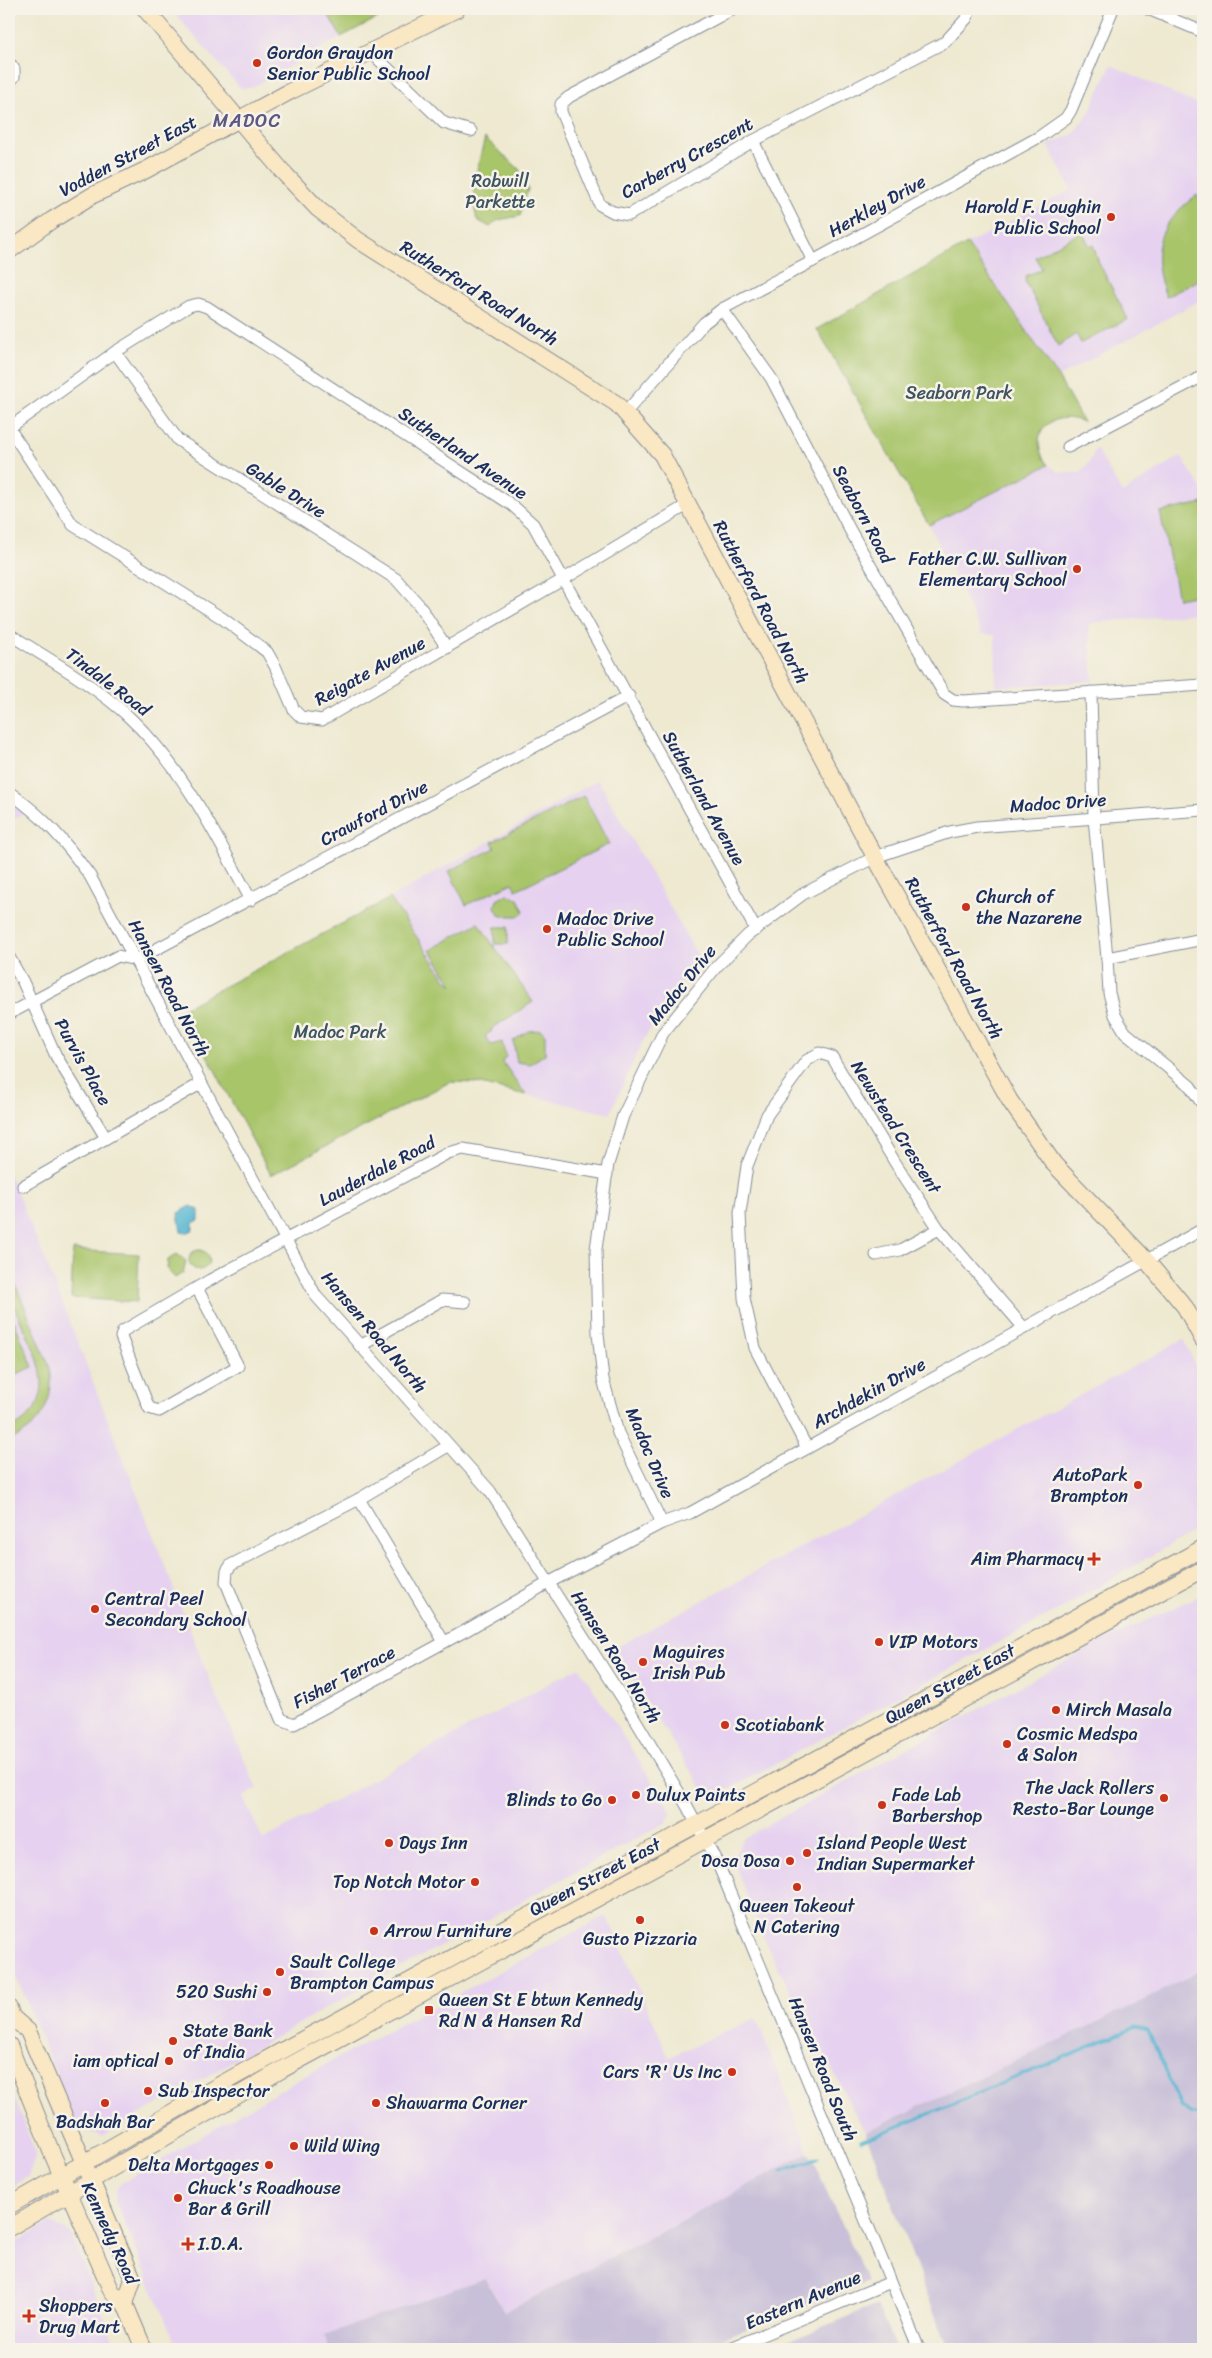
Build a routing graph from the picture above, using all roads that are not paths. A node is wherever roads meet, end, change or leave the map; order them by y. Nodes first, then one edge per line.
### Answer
1 (145, 9) edge
2 (457, 9) edge
3 (733, 9) edge
4 (970, 9) edge
5 (1113, 9) edge
6 (1148, 9) edge
7 (1203, 32) edge
8 (370, 52) junction
9 (9, 63) edge
10 (9, 82) edge
11 (239, 119) junction
12 (472, 131) dead end
13 (752, 141) junction
14 (9, 251) edge
15 (813, 261) junction
16 (722, 309) junction
17 (115, 352) junction
18 (1203, 376) edge
19 (626, 412) junction
20 (9, 428) edge
21 (1068, 447) dead end
22 (687, 504) junction
23 (564, 579) junction
24 (9, 634) edge
25 (447, 648) junction
26 (1203, 685) edge
27 (1090, 692) junction
28 (628, 696) junction
29 (9, 792) edge
30 (1203, 810) edge
31 (1094, 818) junction
32 (875, 857) junction
33 (251, 900) junction
34 (756, 930) junction
35 (1203, 939) edge
36 (9, 957) edge
37 (1107, 958) junction
38 (136, 960) junction
39 (32, 1001) junction
40 (9, 1014) edge
41 (200, 1084) junction
42 (1203, 1105) edge
43 (106, 1138) junction
44 (607, 1174) junction
45 (23, 1186) dead end
46 (939, 1229) junction
47 (1203, 1229) edge
48 (286, 1240) junction
49 (876, 1255) dead end
50 (1146, 1260) junction
51 (197, 1288) junction
52 (465, 1302) dead end
53 (1024, 1328) junction
54 (1203, 1340) edge
55 (360, 1346) junction
56 (448, 1446) junction
57 (807, 1448) junction
58 (359, 1499) junction
59 (662, 1523) junction
60 (1203, 1548) edge
61 (1203, 1569) edge
62 (548, 1583) junction
63 (444, 1642) junction
64 (687, 1806) joint
65 (697, 1824) junction
66 (706, 1840) junction
67 (11, 2013) edge
68 (9, 2034) edge
69 (9, 2045) edge
70 (83, 2164) junction
71 (62, 2176) junction
72 (91, 2181) junction
73 (70, 2194) junction
74 (9, 2206) edge
75 (9, 2228) edge
76 (891, 2282) junction
77 (125, 2304) junction
78 (144, 2349) edge
79 (728, 2349) edge
80 (919, 2349) edge

1 - 11 main road, Rutherford Road North
2 - 8 main road, Vodden Street East
3 - 13 street, Carberry Crescent
4 - 13 street, Carberry Crescent
5 - 15 street, Herkley Drive
6 - 7 street
8 - 11 main road, Vodden Street East
8 - 12 street
9 - 10 street
11 - 14 main road, Vodden Street East
11 - 19 main road, Rutherford Road North
13 - 15 street
15 - 16 street, Herkley Drive
16 - 19 street, Herkley Drive
16 - 27 street, Seaborn Road
17 - 20 street, Sutherland Avenue
17 - 23 street, Sutherland Avenue
17 - 25 street, Gable Drive
18 - 21 street
19 - 22 main road, Rutherford Road North
20 - 25 street, Reigate Avenue
22 - 23 street, Reigate Avenue
22 - 32 main road, Rutherford Road North
23 - 25 street, Reigate Avenue
23 - 28 street, Sutherland Avenue
24 - 33 street, Tindale Road
26 - 27 street, Seaborn Road
27 - 31 street
28 - 33 street, Crawford Drive
28 - 34 street, Sutherland Avenue
29 - 38 street, Hansen Road North
30 - 31 street, Madoc Drive
31 - 32 street, Madoc Drive
31 - 37 street
32 - 34 street, Madoc Drive
32 - 50 main road, Rutherford Road North
33 - 38 street, Crawford Drive
34 - 44 street, Madoc Drive
35 - 37 street
36 - 39 street, Purvis Place
37 - 42 street
38 - 39 street
38 - 41 street, Hansen Road North
39 - 40 street
39 - 43 street, Purvis Place
41 - 43 street
41 - 48 street, Hansen Road North
43 - 45 street
44 - 48 street, Lauderdale Road
44 - 59 street, Madoc Drive
46 - 49 street
46 - 53 street, Newstead Crescent
46 - 57 street, Newstead Crescent
47 - 50 street, Archdekin Drive
48 - 51 street, Lauderdale Road
48 - 55 street, Hansen Road North
50 - 53 street, Archdekin Drive
50 - 54 main road, Rutherford Road North
51 - 51 street, Lauderdale Road
52 - 55 street
53 - 57 street, Archdekin Drive
55 - 56 street, Hansen Road North
56 - 58 street, Fisher Terrace
56 - 62 street, Hansen Road North
57 - 59 street, Archdekin Drive
58 - 63 street
58 - 63 street, Fisher Terrace
59 - 62 street, Archdekin Drive
60 - 65 main road, Queen Street East
61 - 66 main road, Queen Street East
62 - 63 street, Fisher Terrace
62 - 64 street, Hansen Road North
64 - 65 street, Hansen Road South
65 - 66 street, Hansen Road South
65 - 70 main road, Queen Street East
66 - 72 main road, Queen Street East
66 - 76 street, Hansen Road South
67 - 68 main road
67 - 70 main road, Kennedy Road
69 - 71 main road, Kennedy Road
70 - 71 main road, Queen Street East
70 - 72 main road, Kennedy Road
71 - 73 main road, Kennedy Road
71 - 74 main road, Queen Street East
72 - 73 main road, Queen Street East
72 - 77 main road, Kennedy Road
73 - 75 main road, Queen Street East
73 - 77 main road, Kennedy Road
76 - 79 street, Eastern Avenue
76 - 80 street, Hansen Road South
77 - 78 main road, Kennedy Road

